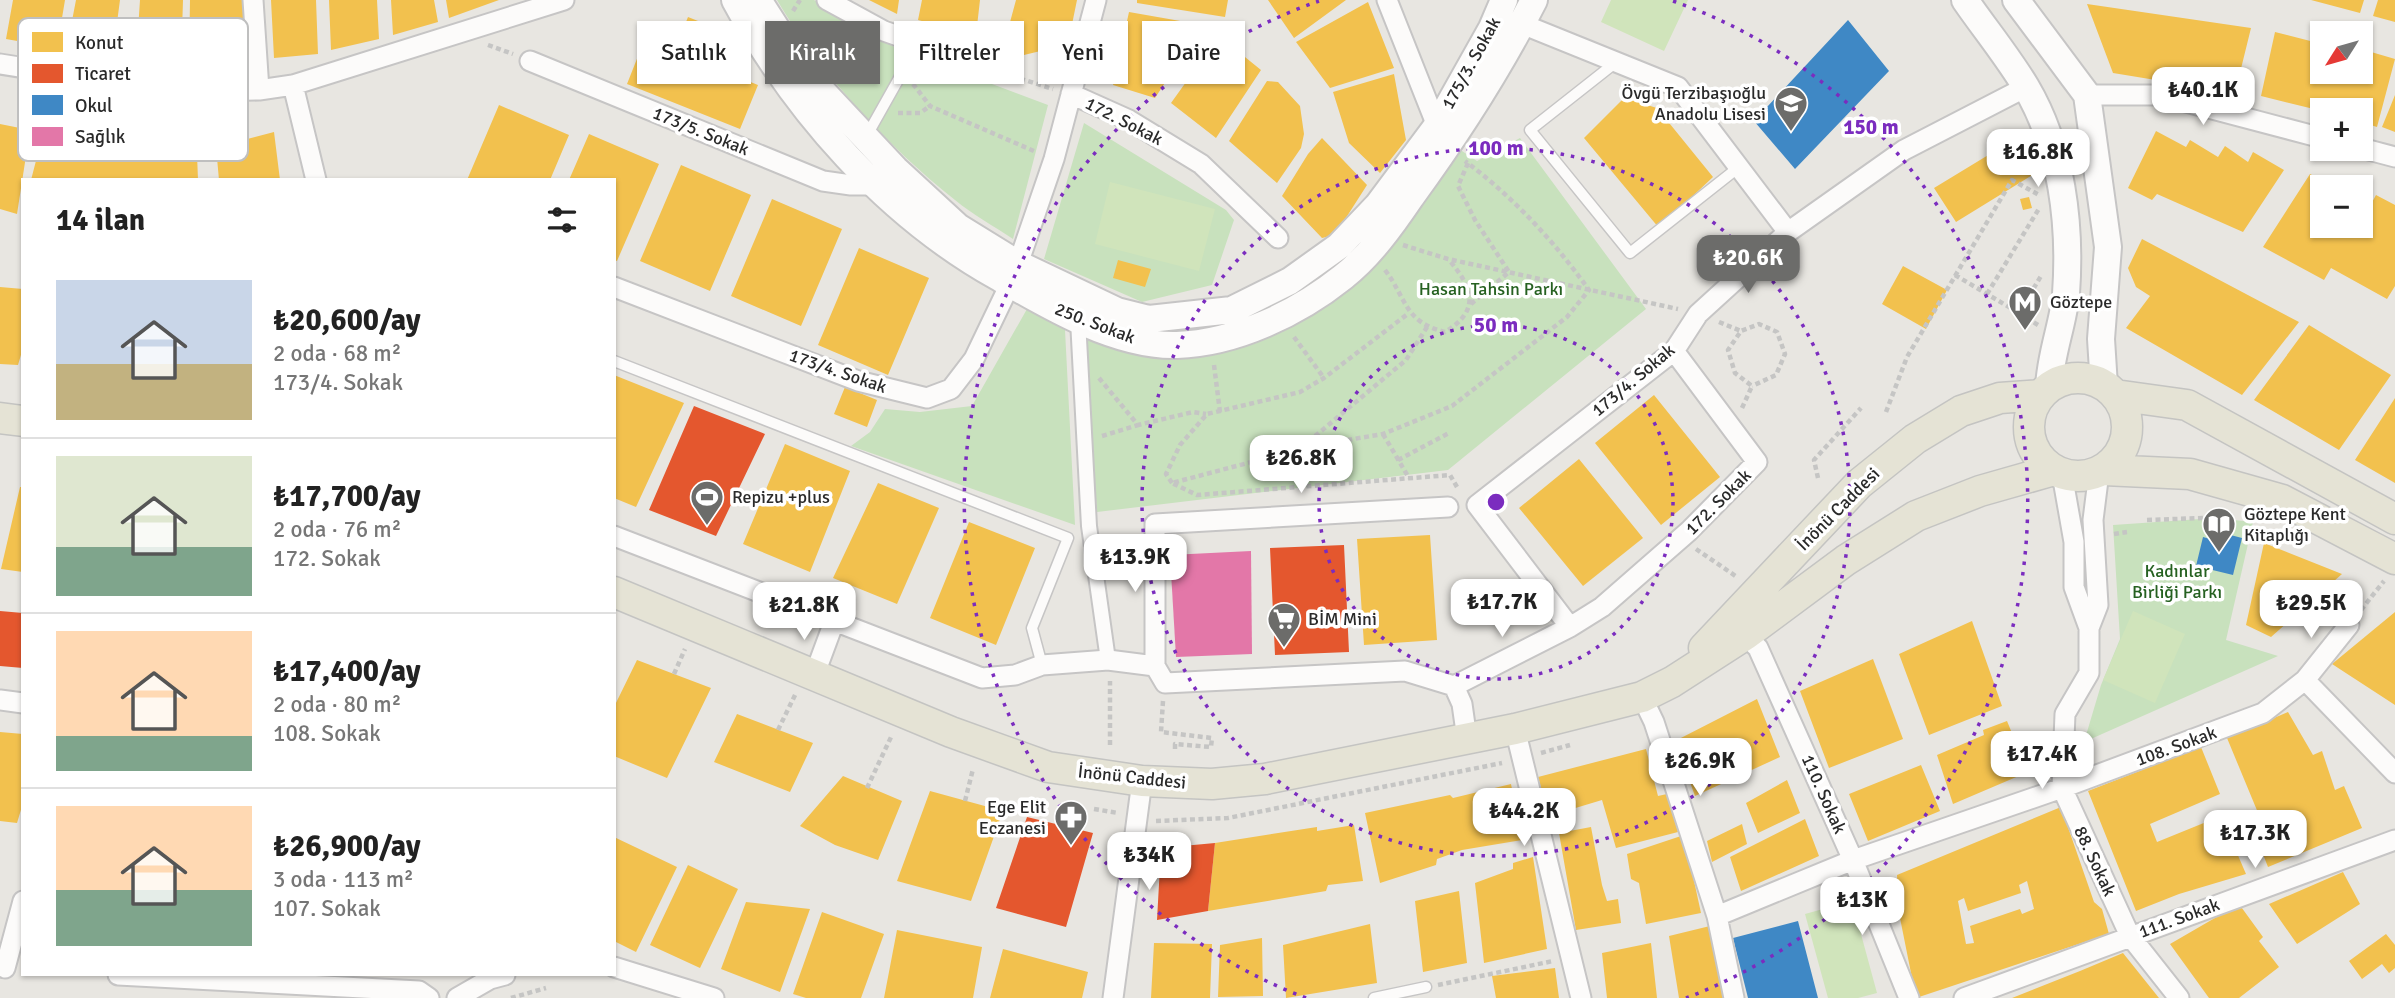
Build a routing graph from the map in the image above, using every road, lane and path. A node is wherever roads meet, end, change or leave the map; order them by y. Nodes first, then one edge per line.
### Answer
1 (253, 0) edge
2 (564, 0) edge
3 (735, 0) edge
4 (758, 0) edge
5 (827, 0) edge
6 (1096, 0) edge
7 (1387, 0) edge
8 (1504, 0) edge
9 (1534, 0) edge
10 (1965, 0) edge
11 (2016, 0) edge
12 (1522, 24) junction
13 (458, 34) junction
14 (894, 35) edge
15 (530, 61) joint
16 (1616, 62) junction
17 (0, 64) edge
18 (18, 67) edge
19 (1024, 79) edge
20 (896, 84) edge
21 (913, 84) edge
22 (293, 85) junction
23 (2026, 87) junction
24 (248, 90) edge
25 (259, 90) junction
26 (1071, 94) junction
27 (2087, 95) junction
28 (930, 106) junction
29 (884, 108) junction
30 (2310, 135) edge
31 (866, 138) junction
32 (1451, 145) junction
33 (2373, 152) edge
34 (2395, 158) edge
35 (1054, 159) junction
36 (1739, 167) junction
37 (885, 177) junction
38 (316, 178) edge
39 (1788, 232) junction
40 (1278, 238) dead end
41 (1375, 244) junction
42 (1448, 259) junction
43 (1509, 272) junction
44 (1014, 274) junction
45 (1955, 275) junction
46 (2041, 276) dead end
47 (616, 289) edge
48 (1589, 290) junction
49 (1987, 294) junction
50 (1470, 304) junction
51 (2023, 306) dead end
52 (1409, 313) junction
53 (2019, 313) dead end
54 (1698, 314) junction
55 (1280, 318) junction
56 (1078, 320) junction
57 (1427, 327) junction
58 (1210, 339) junction
59 (1077, 351) junction
60 (1674, 351) junction
61 (616, 362) edge
62 (1324, 379) junction
63 (1752, 386) junction
64 (2045, 391) junction
65 (2109, 391) junction
66 (1861, 408) dead end
67 (1220, 412) junction
68 (1886, 412) dead end
69 (1207, 414) junction
70 (0, 418) edge
71 (21, 421) edge
72 (1138, 425) junction
73 (1732, 428) junction
74 (1449, 433) dead end
75 (1383, 434) junction
76 (1083, 442) junction
77 (1300, 449) junction
78 (1398, 460) junction
79 (2101, 471) junction
80 (2058, 472) junction
81 (1409, 478) junction
82 (1818, 478) dead end
83 (1172, 482) junction
84 (1463, 503) junction
85 (2208, 517) dead end
86 (2395, 519) edge
87 (2147, 520) dead end
88 (616, 537) edge
89 (1681, 538) junction
90 (2391, 568) edge
91 (1737, 577) dead end
92 (616, 593) edge
93 (834, 622) junction
94 (2349, 625) joint
95 (1570, 627) junction
96 (2089, 628) junction
97 (1745, 635) junction
98 (685, 649) dead end
99 (1108, 660) junction
100 (1042, 665) junction
101 (674, 674) dead end
102 (1160, 674) junction
103 (2305, 680) junction
104 (1110, 682) dead end
105 (1672, 682) junction
106 (805, 684) junction
107 (1454, 687) junction
108 (1642, 697) junction
109 (0, 700) edge
110 (21, 704) edge
111 (1515, 729) junction
112 (778, 730) dead end
113 (892, 734) dead end
114 (1466, 739) junction
115 (1110, 746) dead end
116 (1175, 752) dead end
117 (973, 769) dead end
118 (2395, 772) edge
119 (1142, 781) junction
120 (867, 788) dead end
121 (2062, 788) junction
122 (965, 801) dead end
123 (1094, 809) dead end
124 (1108, 811) dead end
125 (2395, 840) edge
126 (1853, 860) junction
127 (21, 911) edge
128 (1717, 916) junction
129 (2130, 936) junction
130 (1544, 962) dead end
131 (9, 968) edge
132 (616, 968) edge
133 (136, 976) edge
134 (496, 976) edge
135 (1426, 987) joint
136 (546, 988) dead end
137 (429, 998) edge
138 (457, 998) edge
139 (510, 998) edge
140 (714, 998) edge
141 (1114, 998) edge
142 (1374, 998) edge
143 (1581, 998) edge
144 (1734, 998) edge
145 (1909, 998) edge
146 (1964, 998) edge
147 (2179, 998) edge

1 - 25 street
2 - 13 street
3 - 37 main road, 250. Sokak
4 - 31 main road, 250. Sokak
5 - 14 street
6 - 26 street, 173/4. Sokak
7 - 32 street
8 - 32 main road, 175/3. Sokak
9 - 12 main road, 175/3. Sokak
10 - 23 main road
11 - 27 main road
12 - 16 street
12 - 32 main road, 250. Sokak
13 - 15 path
13 - 22 street
15 - 37 street, 173/5. Sokak
16 - 36 street
16 - 36 lane
17 - 18 street
19 - 26 path, 172. Sokak
20 - 29 lane
21 - 28 path
22 - 25 street
22 - 38 street
23 - 39 street, 173/4. Sokak
23 - 64 main road
24 - 25 street
26 - 35 street, 173/4. Sokak
26 - 40 street, 172. Sokak
27 - 30 street
27 - 65 main road
28 - 29 path
28 - 35 path
29 - 31 lane
31 - 37 main road, 250. Sokak
32 - 41 main road, 250. Sokak
32 - 43 path
32 - 44 main road, 250. Sokak
32 - 48 path
33 - 34 street
35 - 44 street, 173/4. Sokak
36 - 39 street
37 - 44 main road, 250. Sokak
39 - 54 street, 173/4. Sokak
41 - 42 path
41 - 52 path
41 - 55 main road, 250. Sokak
42 - 43 path
42 - 50 path
43 - 48 path
43 - 50 path
44 - 47 street, 173/4. Sokak
44 - 56 main road, 250. Sokak
45 - 49 path
45 - 49 path
45 - 68 path
46 - 51 path
48 - 54 path
48 - 75 path
49 - 53 path
50 - 57 path
52 - 57 path
52 - 62 path
54 - 60 street, 173/4. Sokak
55 - 58 main road, 250. Sokak
55 - 62 path
56 - 58 main road, 250. Sokak
56 - 59 street
57 - 77 path
58 - 67 path
59 - 72 path
59 - 76 street
60 - 73 street, 172. Sokak
60 - 84 street, 173/4. Sokak
61 - 100 lane
62 - 67 path
63 - 63 path
63 - 73 path
64 - 65 main road
64 - 80 main road
64 - 105 main road, İnönü Caddesi
65 - 79 main road
65 - 86 main road
66 - 82 path
67 - 69 path
69 - 72 path
69 - 83 path
70 - 71 main road
72 - 76 path
73 - 89 street, 172. Sokak
74 - 78 path
75 - 77 path
75 - 78 path
76 - 99 street
77 - 83 path
78 - 81 path
79 - 80 main road
79 - 90 main road
79 - 96 street, 88. Sokak
80 - 96 street, 88. Sokak
80 - 97 main road, İnönü Caddesi
81 - 83 path
81 - 84 path
84 - 95 street
84 - 102 street
85 - 87 path
88 - 93 street
89 - 91 path
89 - 95 street, 172. Sokak
90 - 94 path
92 - 106 main road, İnönü Caddesi
93 - 100 street
93 - 106 street
94 - 103 street, 108. Sokak
95 - 107 street, 172. Sokak
96 - 121 street, 88. Sokak
97 - 105 main road, İnönü Caddesi
97 - 126 street, 110. Sokak
98 - 101 path
99 - 100 street
99 - 102 street
102 - 107 street
102 - 116 path
103 - 118 street
103 - 121 street, 108. Sokak
104 - 115 path
105 - 108 main road, İnönü Caddesi
106 - 112 path
106 - 119 main road, İnönü Caddesi
107 - 114 street
108 - 111 main road, İnönü Caddesi
108 - 128 street
109 - 110 street
111 - 114 main road, İnönü Caddesi
111 - 143 street
113 - 120 path
114 - 119 main road, İnönü Caddesi
117 - 122 path
119 - 141 street
121 - 126 street, 108. Sokak
121 - 129 street, 88. Sokak
123 - 124 path
125 - 129 street, 111. Sokak
126 - 128 street, 108. Sokak
126 - 145 street, 110. Sokak
127 - 131 street
128 - 144 street
129 - 146 street, 111. Sokak
129 - 147 street, 88. Sokak
130 - 135 path
132 - 140 street
133 - 137 street
134 - 138 street
135 - 142 lane
136 - 139 path

